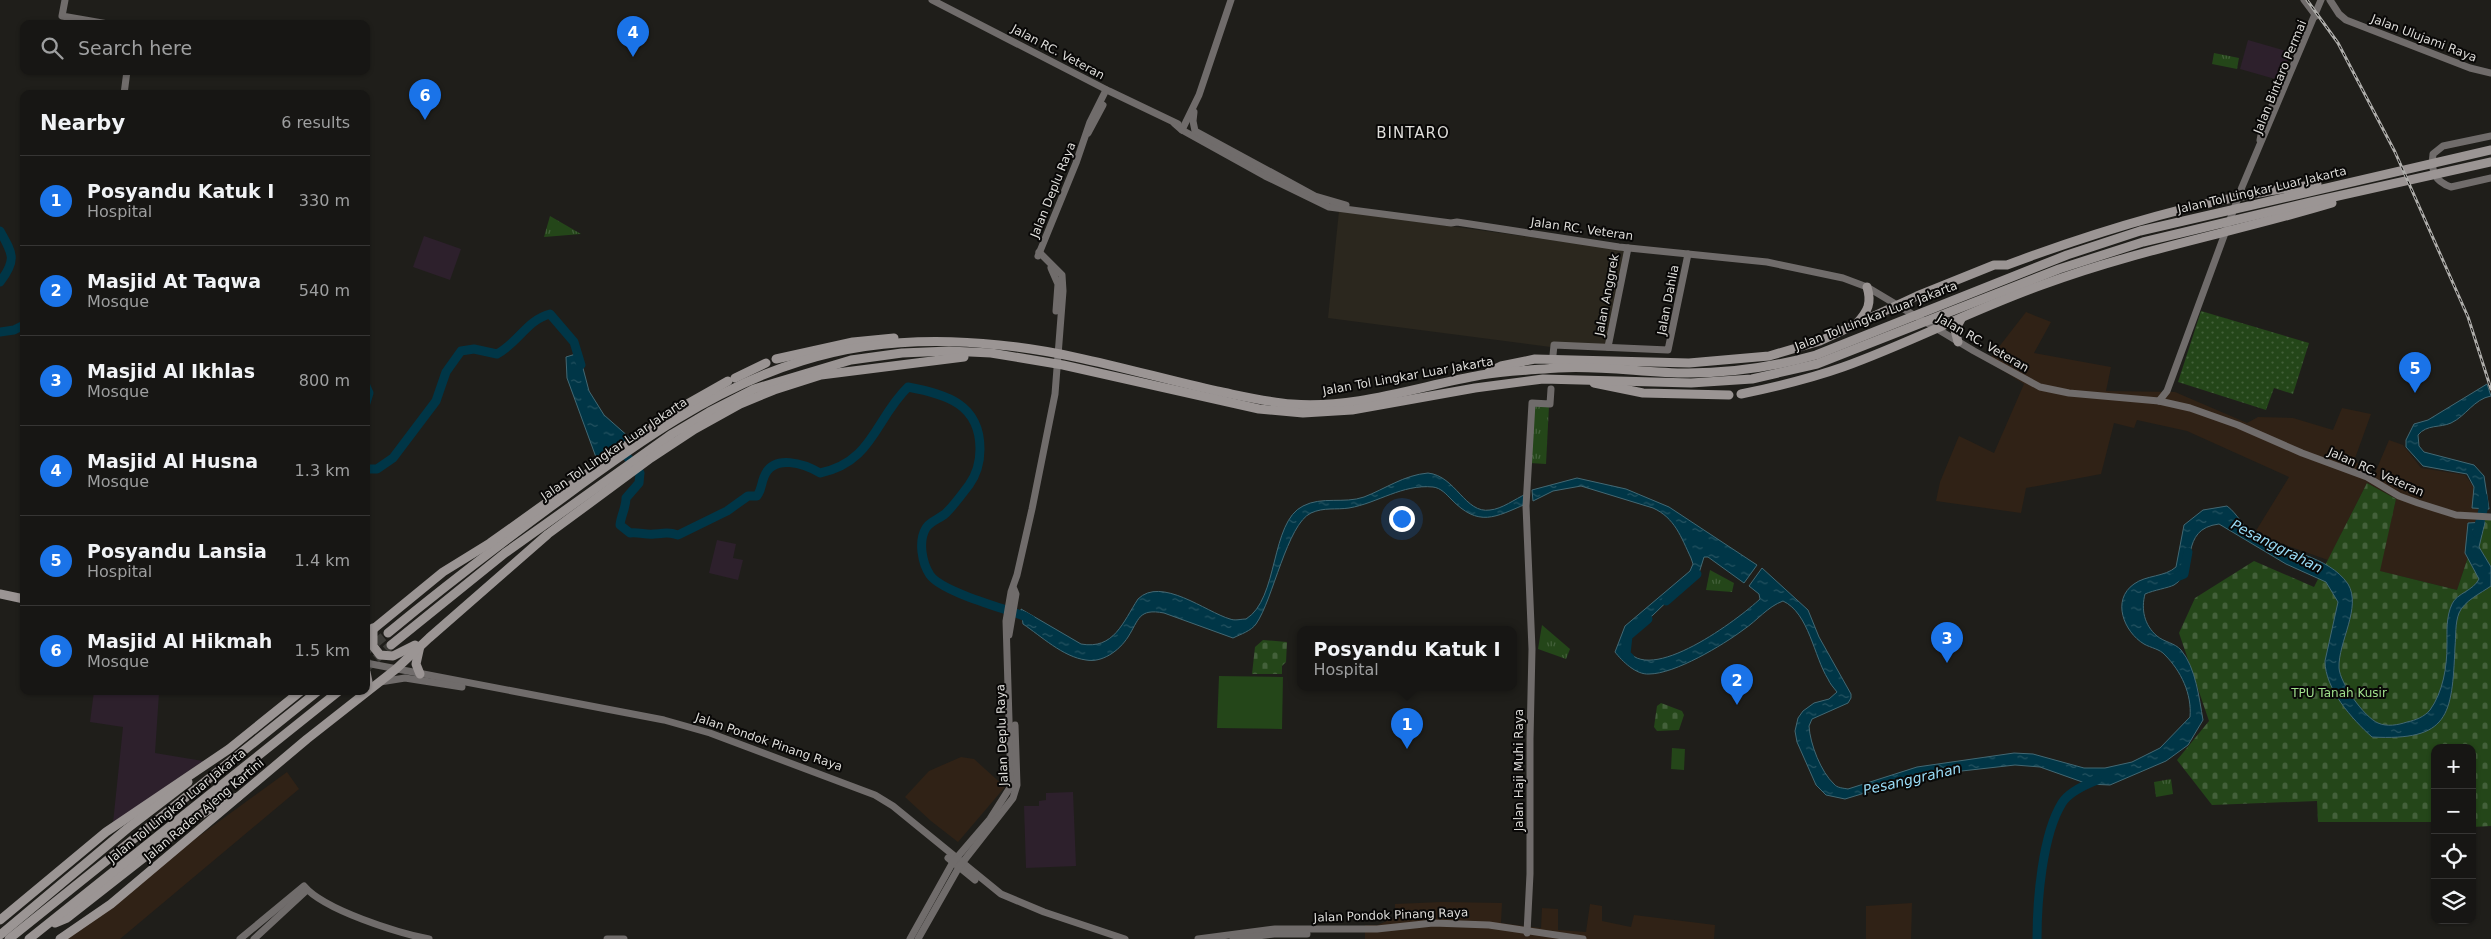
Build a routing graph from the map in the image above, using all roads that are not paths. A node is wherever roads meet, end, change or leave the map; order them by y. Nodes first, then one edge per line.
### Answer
1 (65, 0) edge
2 (932, 0) edge
3 (1231, 0) edge
4 (2304, 0) edge
5 (2321, 0) edge
6 (2330, 0) edge
7 (85, 20) edge
8 (2491, 74) edge
9 (126, 75) edge
10 (125, 90) edge
11 (1107, 90) junction
12 (1198, 97) junction
13 (1183, 128) junction
14 (1195, 131) junction
15 (2491, 136) edge
16 (2260, 145) junction
17 (2491, 150) edge
18 (2491, 162) edge
19 (2491, 178) edge
20 (2358, 180) junction
21 (1353, 209) junction
22 (2209, 231) junction
23 (1628, 248) junction
24 (1688, 254) junction
25 (1944, 285) junction
26 (1867, 287) junction
27 (1951, 305) junction
28 (1897, 306) junction
29 (1880, 315) junction
30 (1960, 319) junction
31 (1855, 325) junction
32 (1936, 329) junction
33 (1913, 339) junction
34 (968, 342) junction
35 (1958, 342) junction
36 (1608, 347) junction
37 (1839, 351) junction
38 (1553, 355) dead end
39 (776, 359) dead end
40 (766, 363) dead end
41 (1485, 374) junction
42 (1579, 379) junction
43 (1551, 389) dead end
44 (2167, 391) junction
45 (1740, 394) dead end
46 (1729, 395) dead end
47 (2159, 401) junction
48 (2177, 405) junction
49 (638, 441) junction
50 (590, 473) junction
51 (602, 488) junction
52 (2490, 517) edge
53 (0, 594) edge
54 (20, 598) edge
55 (370, 631) edge
56 (388, 633) tunnel mouth
57 (428, 638) junction
58 (391, 645) tunnel mouth
59 (420, 645) junction
60 (370, 663) edge
61 (396, 669) junction
62 (420, 674) junction
63 (380, 682) junction
64 (450, 682) junction
65 (370, 688) edge
66 (297, 695) edge
67 (313, 695) edge
68 (334, 695) edge
69 (359, 695) edge
70 (208, 764) junction
71 (238, 797) junction
72 (957, 863) junction
73 (306, 888) junction
74 (0, 920) edge
75 (47, 925) junction
76 (1527, 931) junction
77 (0, 935) edge
78 (918, 935) edge
79 (1567, 938) edge
80 (9, 939) edge
81 (30, 939) edge
82 (60, 939) edge
83 (240, 939) edge
84 (254, 939) edge
85 (429, 939) edge
86 (607, 939) edge
87 (624, 939) edge
88 (910, 939) edge
89 (1112, 939) edge
90 (1125, 939) edge
91 (1198, 939) edge
92 (1233, 939) edge
93 (1559, 939) edge
94 (1583, 939) edge

1 - 7 main road
2 - 11 main road, Jalan RC. Veteran
3 - 12 main road
4 - 16 main road, Jalan Bintaro Permai
5 - 16 main road, Jalan Bintaro Permai
6 - 8 main road, Jalan Ulujami Raya
9 - 10 main road
11 - 13 main road, Jalan RC. Veteran
11 - 72 main road, Jalan Deplu Raya
12 - 13 main road
12 - 14 main road
13 - 14 main road, Jalan RC. Veteran
13 - 21 main road, Jalan RC. Veteran
14 - 21 main road, Jalan RC. Veteran
15 - 19 main road
16 - 44 main road, Jalan Bintaro Permai
17 - 20 highway, Jalan Tol Lingkar Luar Jakarta
18 - 22 highway, Jalan Tol Lingkar Luar Jakarta
20 - 25 highway
20 - 27 highway, Jalan Tol Lingkar Luar Jakarta
21 - 23 main road, Jalan RC. Veteran
22 - 27 highway, Jalan Tol Lingkar Luar Jakarta
22 - 30 highway
23 - 24 main road, Jalan RC. Veteran
23 - 36 main road, Jalan Anggrek
24 - 26 main road, Jalan RC. Veteran
24 - 36 main road, Jalan Dahlia
25 - 28 highway
25 - 30 highway
26 - 28 main road, Jalan RC. Veteran
26 - 31 highway
27 - 37 highway, Jalan Tol Lingkar Luar Jakarta
28 - 29 highway
28 - 32 main road, Jalan RC. Veteran
29 - 31 highway
29 - 33 highway
30 - 32 highway
30 - 35 highway
31 - 41 highway
32 - 33 highway
32 - 35 main road, Jalan RC. Veteran
33 - 45 highway
34 - 39 highway
34 - 41 highway, Jalan Tol Lingkar Luar Jakarta
34 - 49 highway, Jalan Tol Lingkar Luar Jakarta
35 - 47 main road, Jalan RC. Veteran
36 - 38 main road
37 - 41 highway, Jalan Tol Lingkar Luar Jakarta
37 - 42 highway, Jalan Tol Lingkar Luar Jakarta
40 - 49 highway
42 - 46 highway
42 - 51 highway, Jalan Tol Lingkar Luar Jakarta
43 - 76 main road, Jalan Haji Muhi Raya
44 - 47 main road, Jalan Bintaro Permai
44 - 48 main road
47 - 48 main road, Jalan RC. Veteran
48 - 52 main road, Jalan RC. Veteran
49 - 50 highway
50 - 55 highway
50 - 56 highway, Jalan Tol Lingkar Luar Jakarta
51 - 57 highway
51 - 58 highway, Jalan Tol Lingkar Luar Jakarta
53 - 54 highway
55 - 57 highway
57 - 59 highway, Jalan Raden Ajeng Kartini
59 - 61 highway, Jalan Raden Ajeng Kartini
59 - 62 highway
60 - 61 main road, Jalan Pondok Pinang Raya
61 - 62 main road, Jalan Pondok Pinang Raya
61 - 63 highway, Jalan Raden Ajeng Kartini
62 - 64 main road, Jalan Pondok Pinang Raya
63 - 64 main road, Jalan Pondok Pinang Raya
63 - 65 highway, Jalan Raden Ajeng Kartini
64 - 72 main road, Jalan Pondok Pinang Raya
66 - 70 highway
67 - 80 highway, Jalan Tol Lingkar Luar Jakarta
68 - 75 highway, Jalan Tol Lingkar Luar Jakarta
69 - 71 highway, Jalan Raden Ajeng Kartini
70 - 74 highway
70 - 77 highway
71 - 75 highway
71 - 82 highway, Jalan Raden Ajeng Kartini
72 - 78 main road, Jalan Deplu Raya
72 - 89 main road, Jalan Pondok Pinang Raya
72 - 90 main road, Jalan Pondok Pinang Raya
73 - 83 main road
73 - 84 main road
73 - 85 main road
75 - 81 highway, Jalan Tol Lingkar Luar Jakarta
76 - 79 main road, Jalan Pondok Pinang Raya
76 - 91 main road, Jalan Pondok Pinang Raya
76 - 92 main road, Jalan Pondok Pinang Raya
76 - 93 main road, Jalan Pondok Pinang Raya
78 - 88 main road, Jalan Deplu Raya
79 - 94 main road, Jalan Pondok Pinang Raya
86 - 87 main road

